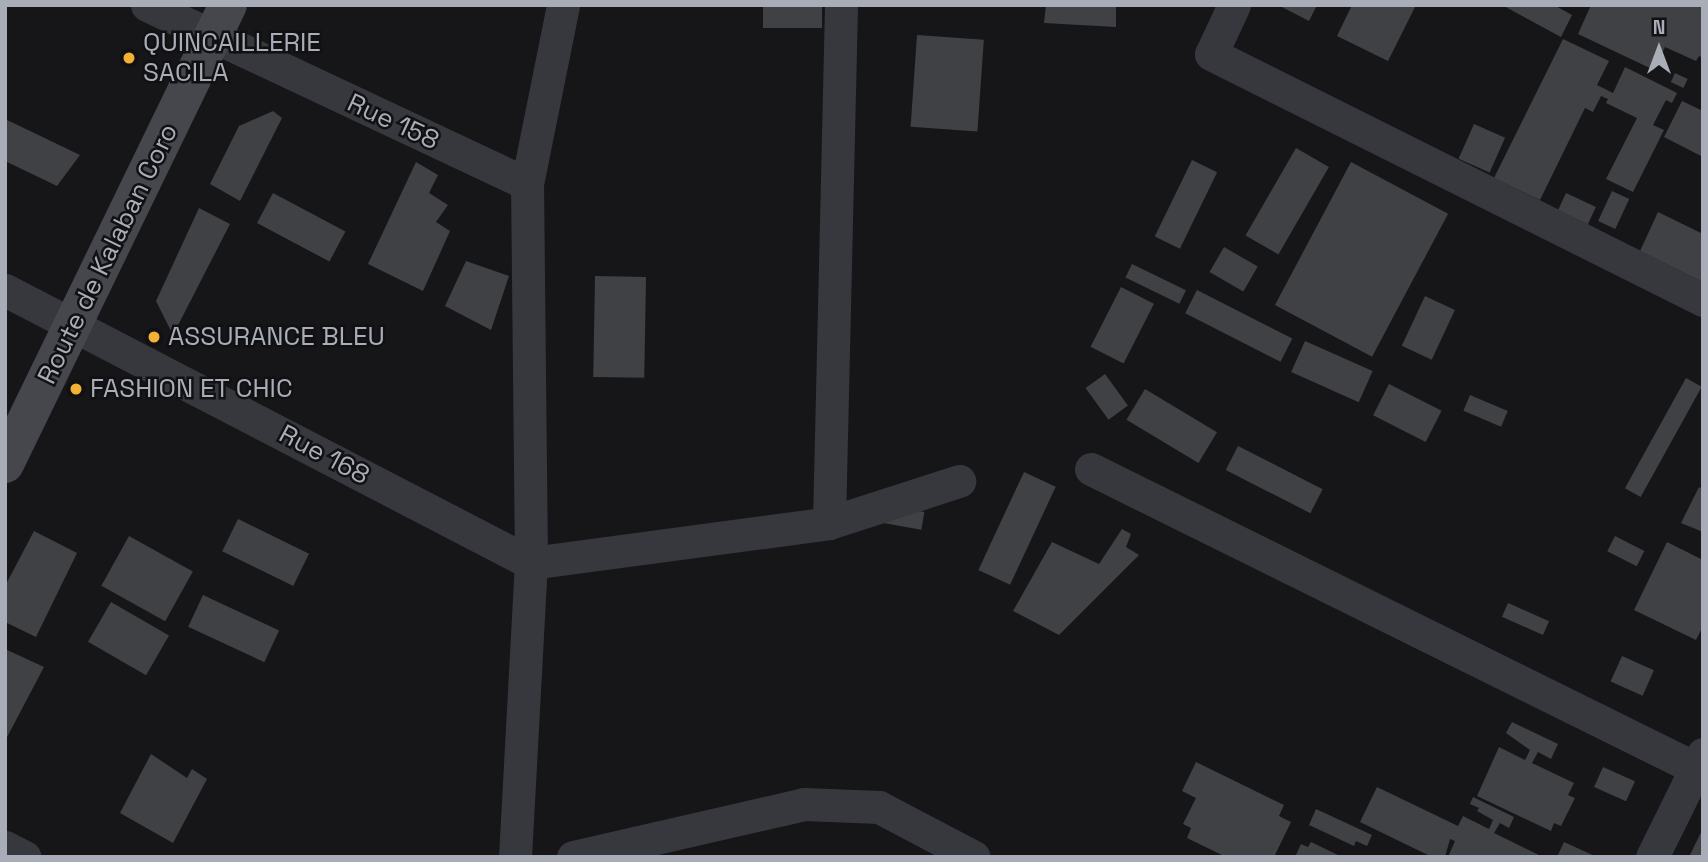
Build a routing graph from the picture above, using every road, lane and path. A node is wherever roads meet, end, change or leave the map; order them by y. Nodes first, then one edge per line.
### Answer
1 (147, 5) edge
2 (562, 5) edge
3 (841, 5) edge
4 (1234, 5) edge
5 (220, 21) edge
6 (527, 184) junction
7 (5, 290) edge
8 (1703, 300) edge
9 (75, 323) junction
10 (5, 464) edge
11 (1091, 469) dead end
12 (960, 481) dead end
13 (829, 523) junction
14 (531, 563) junction
15 (1700, 765) edge
16 (698, 844) edge
17 (5, 846) edge
18 (25, 857) edge
19 (515, 857) edge
20 (573, 857) edge
21 (974, 857) edge
22 (1652, 857) edge

1 - 5 street, Rue 158
2 - 6 street
3 - 13 street
4 - 8 street
5 - 6 street, Rue 158
5 - 9 main road, Route de Kalaban Coro
6 - 14 street
7 - 9 street, Rue 168
9 - 10 main road, Route de Kalaban Coro
9 - 14 street, Rue 168
11 - 15 street
12 - 13 street
13 - 14 street
14 - 19 street
15 - 22 street
16 - 20 street
16 - 21 street
17 - 18 street

